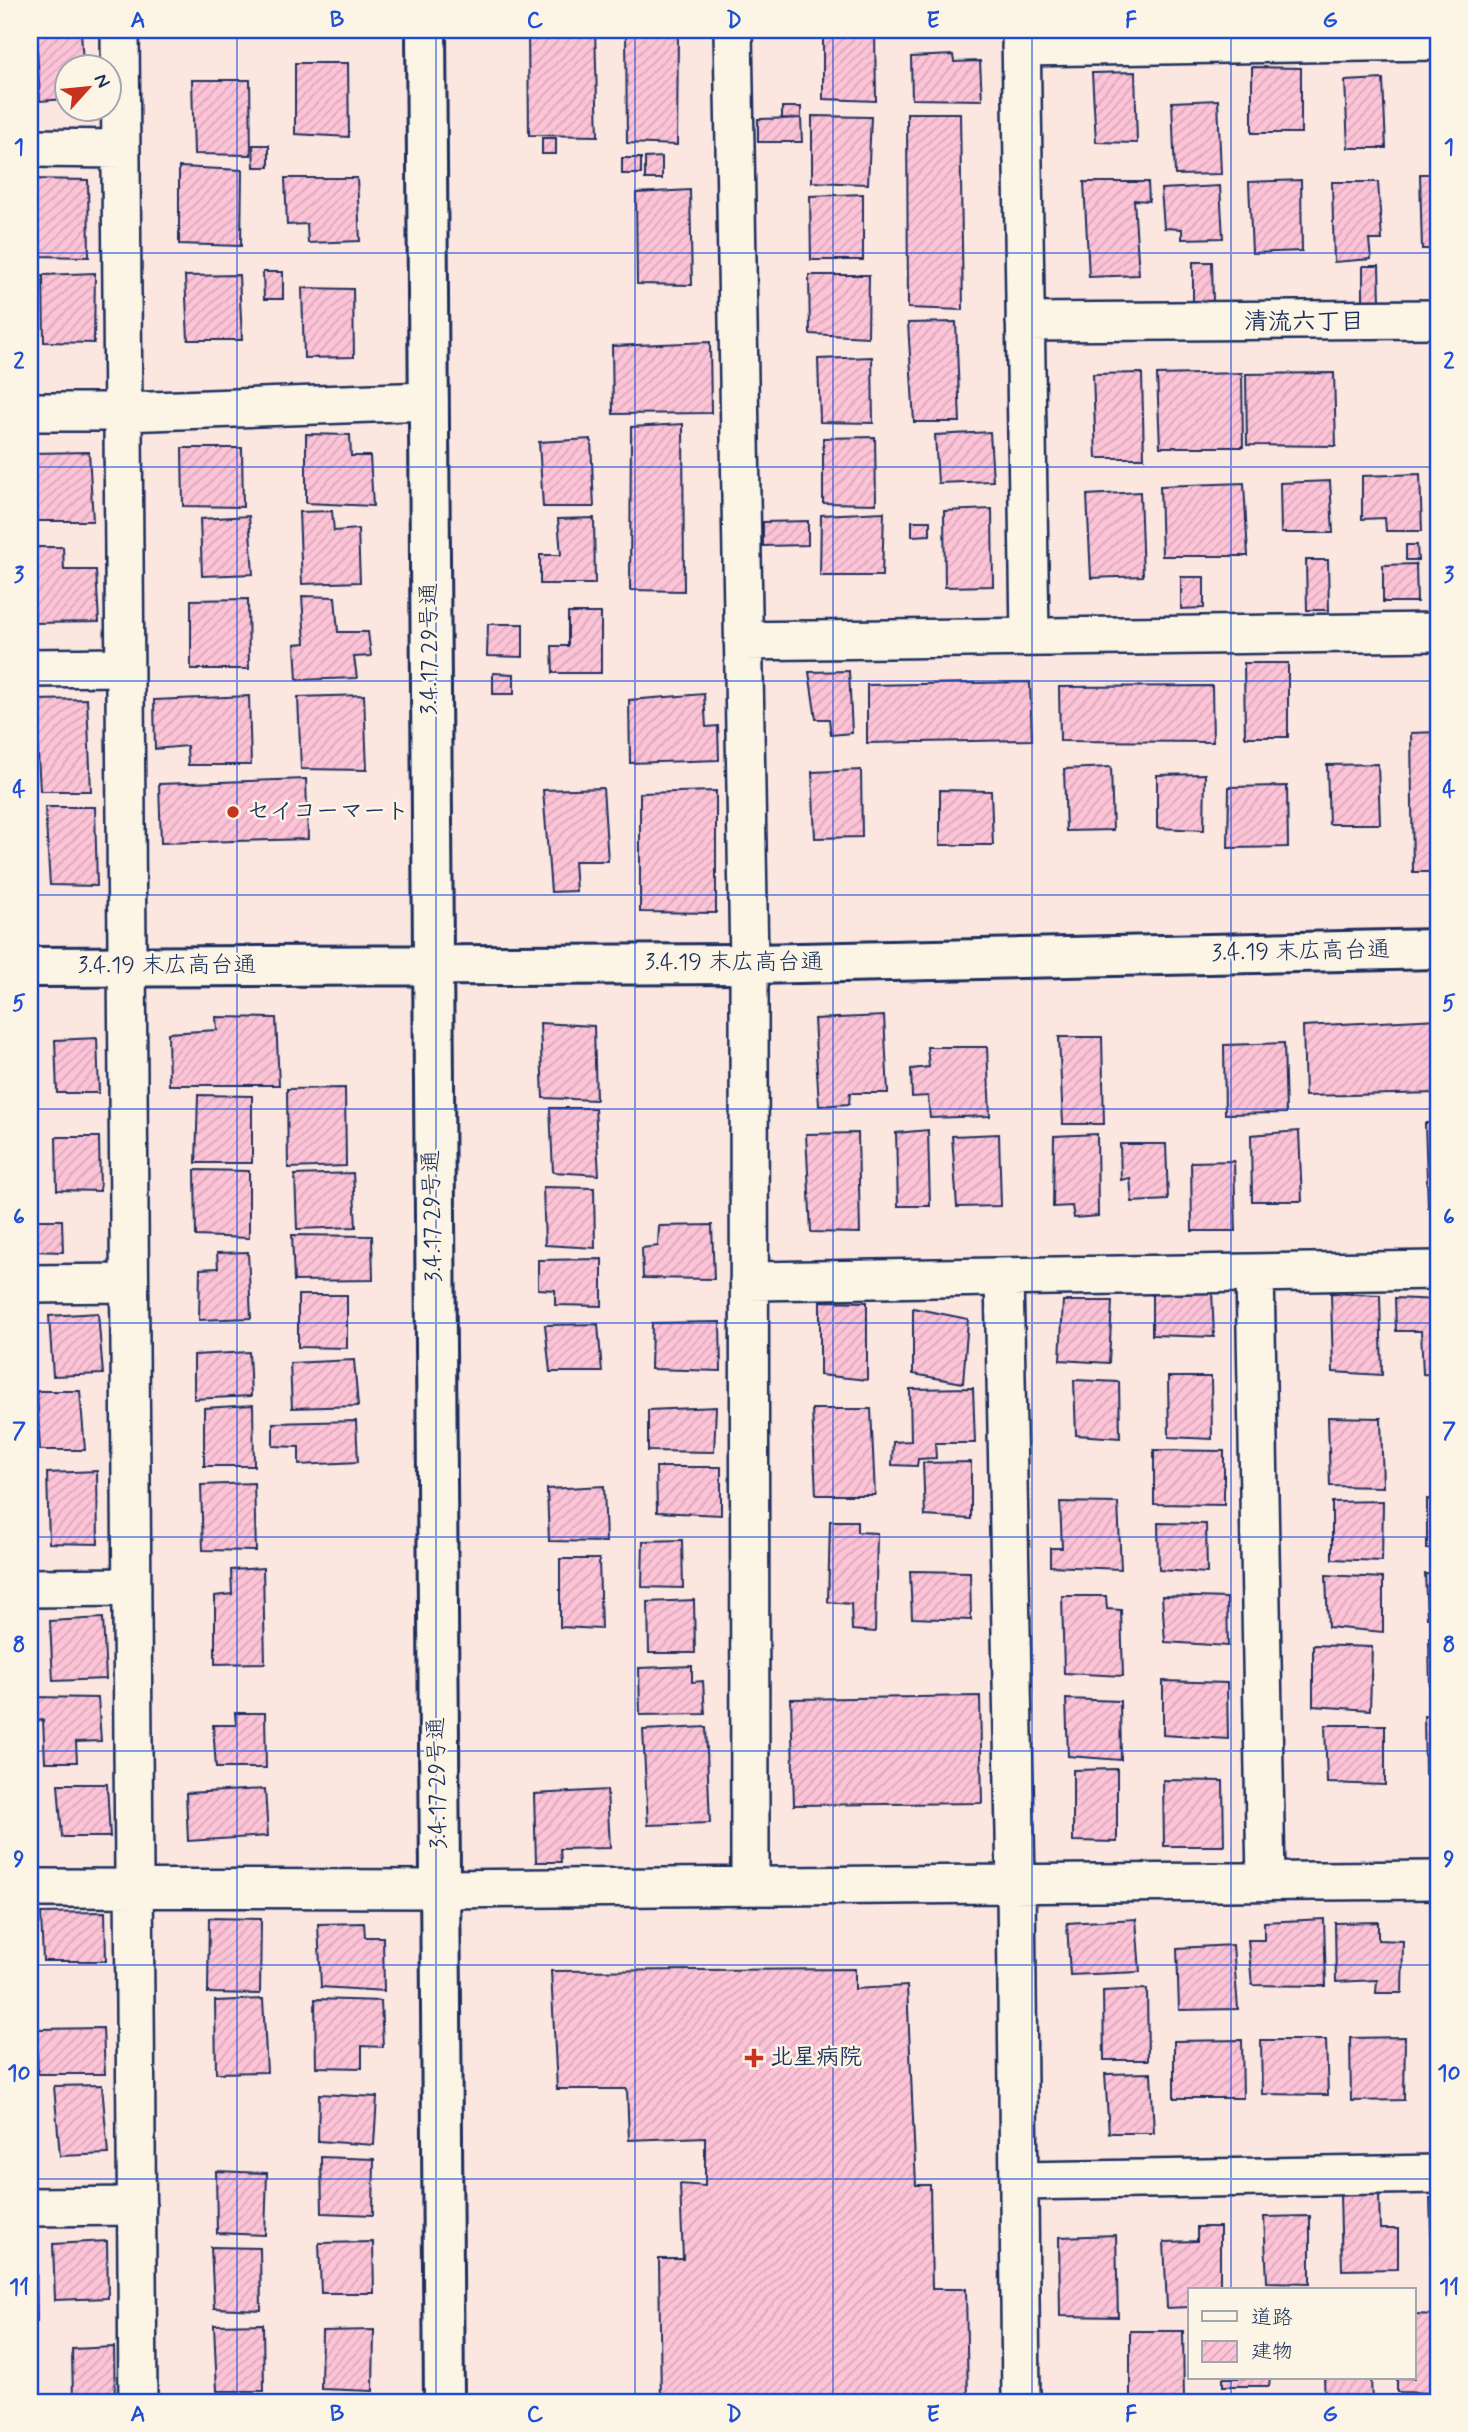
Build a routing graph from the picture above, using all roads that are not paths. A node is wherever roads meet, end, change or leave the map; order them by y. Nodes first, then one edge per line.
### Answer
1 (120, 30) edge
2 (426, 30) edge
3 (733, 30) edge
4 (1021, 38) edge
5 (1438, 41) edge
6 (30, 148) edge
7 (121, 149) junction
8 (1438, 319) edge
9 (1025, 322) junction
10 (429, 401) junction
11 (30, 412) edge
12 (123, 412) junction
13 (1438, 632) edge
14 (1030, 637) junction
15 (743, 642) junction
16 (125, 667) junction
17 (30, 668) edge
18 (1438, 949) edge
19 (431, 964) junction
20 (749, 964) junction
21 (127, 965) junction
22 (30, 967) edge
23 (1438, 1270) edge
24 (1255, 1273) junction
25 (1003, 1277) junction
26 (750, 1281) junction
27 (129, 1283) junction
28 (30, 1284) edge
29 (132, 1587) junction
30 (30, 1588) edge
31 (1438, 1880) edge
32 (1266, 1882) junction
33 (1016, 1884) junction
34 (134, 1886) junction
35 (750, 1886) junction
36 (30, 1888) edge
37 (439, 1889) junction
38 (1438, 2174) edge
39 (1019, 2181) junction
40 (137, 2206) junction
41 (30, 2207) edge
42 (138, 2402) edge
43 (444, 2402) edge
44 (1021, 2402) edge

1 - 7 street
2 - 10 street, 3.4.17 29号通
3 - 15 street
4 - 5 street
4 - 9 street
6 - 7 street
7 - 12 street
8 - 9 street
9 - 14 street
10 - 12 street
10 - 19 street, 3.4.17 29号通
11 - 12 street
12 - 16 street
13 - 14 street
14 - 15 street
15 - 20 street
16 - 17 street
16 - 21 street
18 - 20 street, 3.4.19 末広高台通
19 - 20 street, 3.4.19 末広高台通
19 - 21 street, 3.4.19 末広高台通
19 - 37 street, 3.4.17 29号通
20 - 26 street
21 - 22 street, 3.4.19 末広高台通
21 - 27 street
23 - 24 street
24 - 25 street
24 - 32 street
25 - 26 street
25 - 33 street
26 - 35 street
27 - 28 street
27 - 29 street
29 - 30 street
29 - 34 street
31 - 32 street
32 - 33 street
33 - 35 street
33 - 39 street
34 - 36 street
34 - 37 street
34 - 40 street
35 - 37 street
37 - 43 street, 3.4.17 29号通
38 - 39 street
39 - 44 street
40 - 41 street
40 - 42 street

